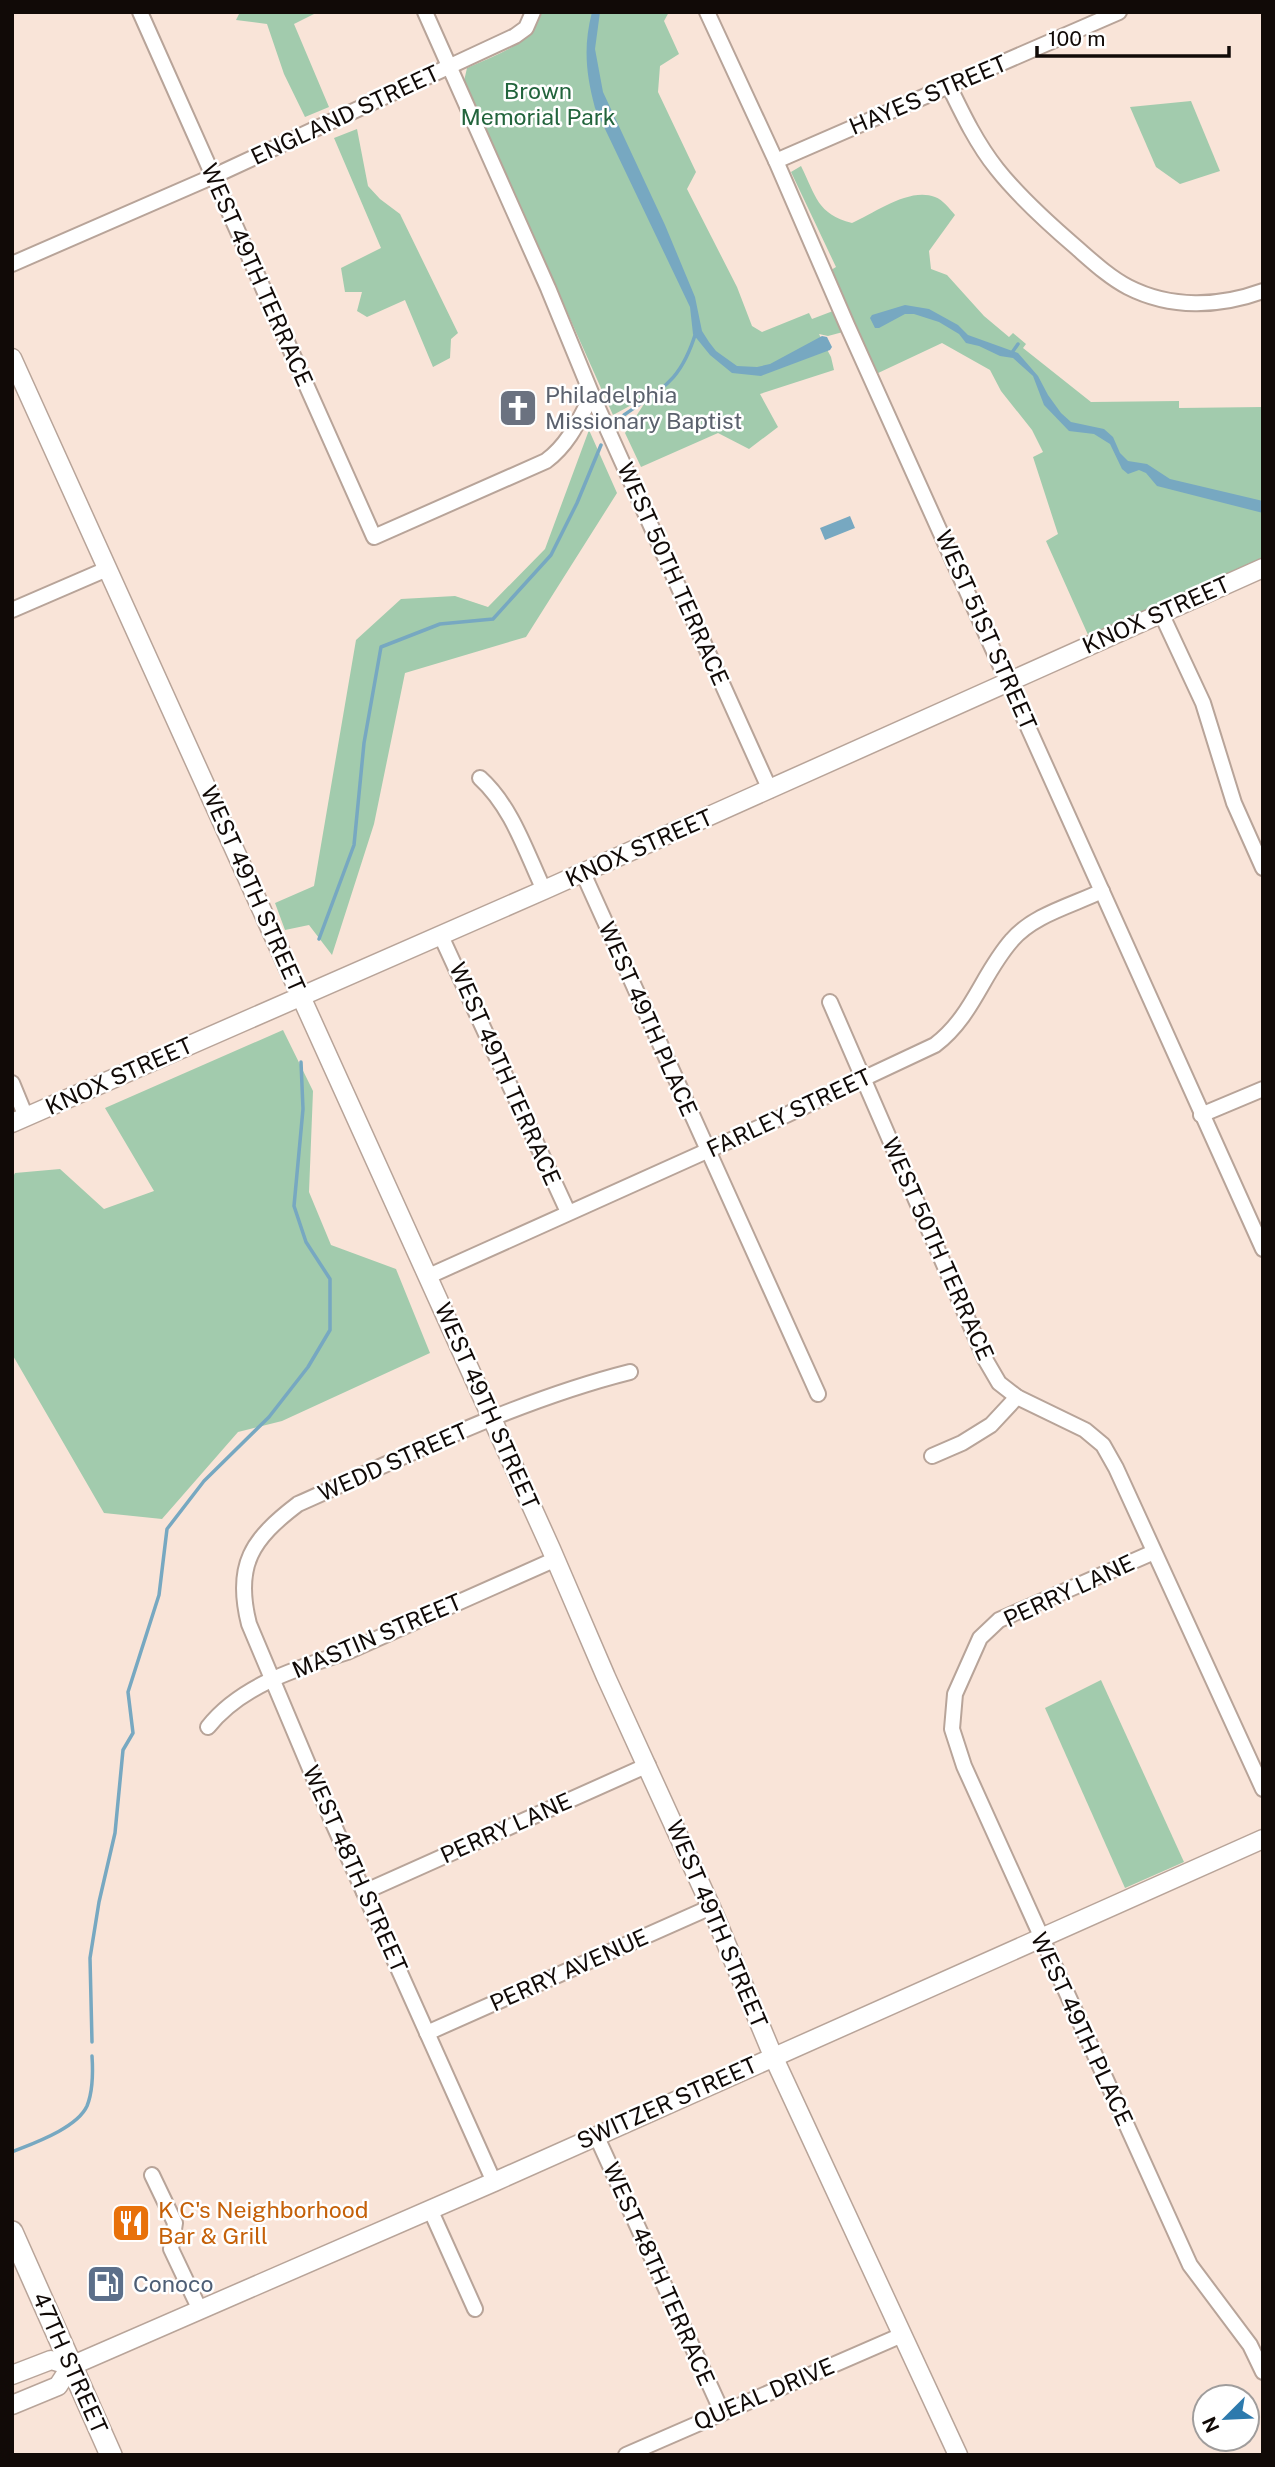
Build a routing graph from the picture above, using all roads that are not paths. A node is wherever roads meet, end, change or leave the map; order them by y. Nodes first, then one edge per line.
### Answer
1 (140, 12) edge
2 (425, 12) edge
3 (533, 12) edge
4 (707, 12) edge
5 (1119, 12) edge
6 (450, 67) junction
7 (949, 86) junction
8 (776, 161) junction
9 (214, 176) junction
10 (12, 264) edge
11 (1263, 291) edge
12 (12, 358) edge
13 (592, 395) junction
14 (1263, 568) edge
15 (107, 569) junction
16 (12, 610) edge
17 (1161, 613) junction
18 (1009, 681) junction
19 (480, 778) dead end
20 (770, 790) junction
21 (1263, 869) edge
22 (583, 873) junction
23 (544, 890) junction
24 (1102, 891) junction
25 (441, 936) junction
26 (300, 996) junction
27 (830, 1002) dead end
28 (863, 1078) junction
29 (12, 1083) edge
30 (1263, 1089) edge
31 (1201, 1115) junction
32 (19, 1120) edge
33 (708, 1151) junction
34 (568, 1212) junction
35 (1263, 1249) edge
36 (429, 1276) junction
37 (630, 1372) dead end
38 (818, 1394) dead end
39 (1017, 1397) junction
40 (492, 1419) junction
41 (932, 1456) dead end
42 (252, 1550) joint
43 (1154, 1552) junction
44 (556, 1559) junction
45 (964, 1669) joint
46 (273, 1680) junction
47 (208, 1727) dead end
48 (648, 1765) junction
49 (1263, 1789) edge
50 (1263, 1839) edge
51 (364, 1892) junction
52 (711, 1907) junction
53 (1040, 1938) junction
54 (427, 2033) junction
55 (773, 2056) junction
56 (596, 2135) junction
57 (152, 2175) dead end
58 (494, 2182) junction
59 (430, 2209) junction
60 (12, 2232) edge
61 (475, 2309) dead end
62 (200, 2310) junction
63 (902, 2335) junction
64 (71, 2366) junction
65 (1263, 2372) edge
66 (12, 2375) edge
67 (12, 2405) edge
68 (722, 2412) junction
69 (111, 2455) edge
70 (626, 2455) edge
71 (958, 2455) edge

1 - 9 street, WEST 49TH TERRACE
2 - 6 street, WEST 50TH TERRACE
3 - 6 street, ENGLAND STREET
4 - 8 street, WEST 51ST STREET
5 - 7 street, HAYES STREET
6 - 9 street, ENGLAND STREET
6 - 13 street, WEST 50TH TERRACE
7 - 8 street, HAYES STREET
7 - 11 street
8 - 18 street, WEST 51ST STREET
9 - 10 street, ENGLAND STREET
9 - 13 street, WEST 49TH TERRACE
12 - 15 street, WEST 49TH STREET
13 - 20 street, WEST 50TH TERRACE
14 - 17 street, KNOX STREET
15 - 16 street
15 - 26 street, WEST 49TH STREET
17 - 18 street, KNOX STREET
17 - 21 street
18 - 20 street, KNOX STREET
18 - 24 street, WEST 51ST STREET
19 - 23 street
20 - 22 street, KNOX STREET
22 - 23 street, KNOX STREET
22 - 33 street, WEST 49TH PLACE
23 - 25 street, KNOX STREET
24 - 28 street, FARLEY STREET
24 - 31 street, WEST 51ST STREET
25 - 26 street, KNOX STREET
25 - 34 street, WEST 49TH TERRACE
26 - 32 street, KNOX STREET
26 - 36 street, WEST 49TH STREET
27 - 28 street, WEST 50TH TERRACE
28 - 33 street, FARLEY STREET
28 - 39 street, WEST 50TH TERRACE
29 - 32 street
30 - 31 street
31 - 35 street, WEST 51ST STREET
33 - 34 street, FARLEY STREET
33 - 38 street, WEST 49TH PLACE
34 - 36 street, FARLEY STREET
36 - 40 street, WEST 49TH STREET
37 - 40 street, WEDD STREET
39 - 41 street
39 - 43 street, WEST 50TH TERRACE
40 - 42 street, WEDD STREET
40 - 44 street, WEST 49TH STREET
42 - 46 street, WEST 48TH STREET
43 - 45 street, PERRY LANE
43 - 49 street, WEST 50TH TERRACE
44 - 46 street, MASTIN STREET
44 - 48 street, WEST 49TH STREET
45 - 53 street, WEST 49TH PLACE
46 - 47 street, MASTIN STREET
46 - 51 street, WEST 48TH STREET
48 - 51 street, PERRY LANE
48 - 52 street, WEST 49TH STREET
50 - 53 street, SWITZER STREET
51 - 54 street, WEST 48TH STREET
52 - 54 street, PERRY AVENUE
52 - 55 street, WEST 49TH STREET
53 - 55 street, SWITZER STREET
53 - 65 street, WEST 49TH PLACE
54 - 58 street, WEST 48TH STREET
55 - 56 street, SWITZER STREET
55 - 63 street, WEST 49TH STREET
56 - 58 street, SWITZER STREET
56 - 68 street, WEST 48TH TERRACE
57 - 62 street
58 - 59 street, SWITZER STREET
59 - 61 street
59 - 62 street, SWITZER STREET
60 - 64 main road, 47TH STREET
62 - 64 street, SWITZER STREET
63 - 68 street, QUEAL DRIVE
63 - 71 street, WEST 49TH STREET
64 - 66 street
64 - 67 street
64 - 69 main road, 47TH STREET
68 - 70 street, QUEAL DRIVE

